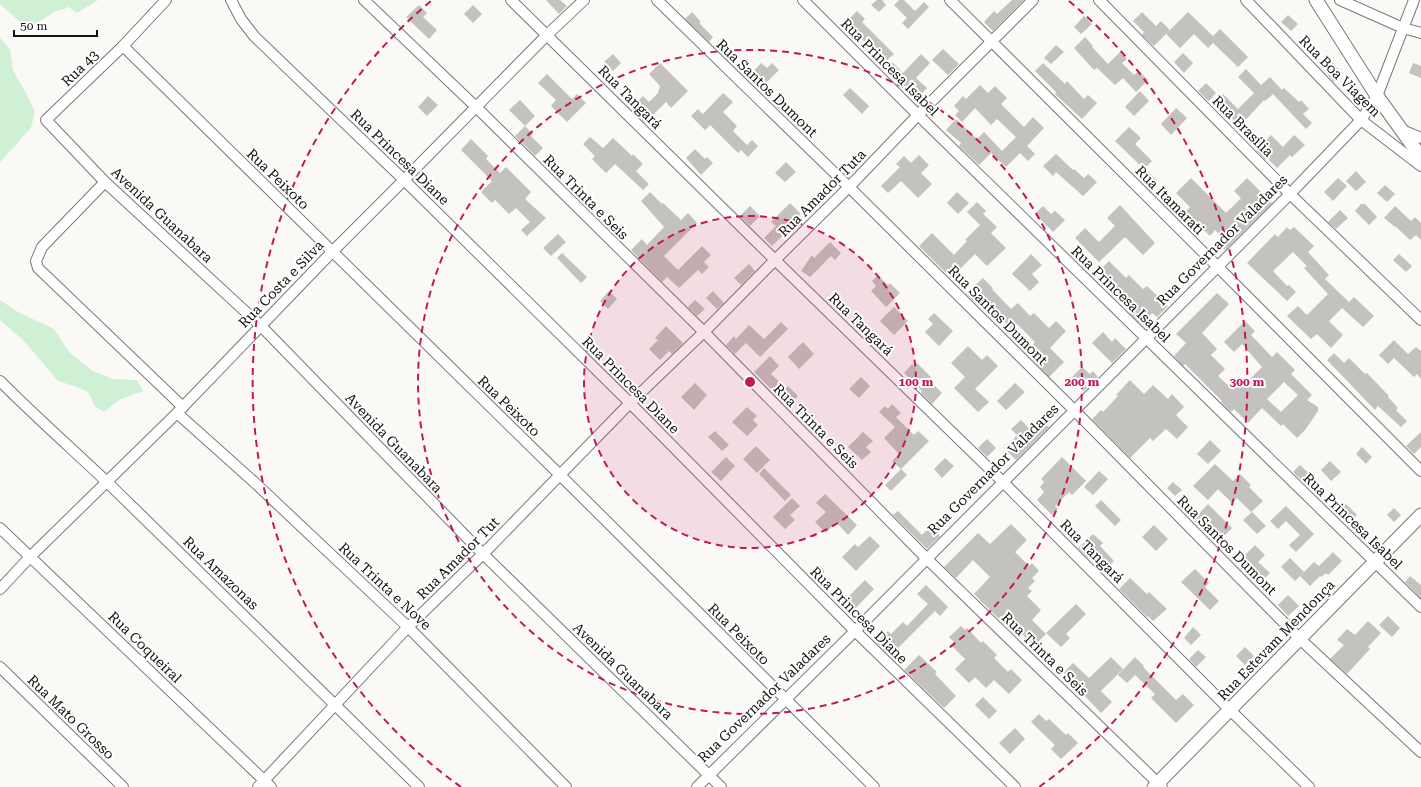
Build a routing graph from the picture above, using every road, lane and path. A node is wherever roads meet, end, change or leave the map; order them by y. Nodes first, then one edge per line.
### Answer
1 (166, 0) edge
2 (231, 0) edge
3 (364, 0) edge
4 (511, 0) edge
5 (584, 0) edge
6 (657, 0) edge
7 (803, 0) edge
8 (950, 0) edge
9 (1033, 0) edge
10 (1099, 0) edge
11 (1246, 0) edge
12 (1316, 0) edge
13 (1340, 0) edge
14 (1414, 0) edge
15 (1403, 28) junction
16 (1421, 34) edge
17 (547, 35) junction
18 (991, 42) junction
19 (123, 46) junction
20 (1377, 96) junction
21 (476, 107) junction
22 (918, 115) junction
23 (46, 120) joint
24 (1361, 120) junction
25 (1402, 130) junction
26 (1421, 138) edge
27 (1421, 157) edge
28 (1421, 166) edge
29 (404, 180) junction
30 (105, 182) junction
31 (849, 187) junction
32 (1290, 194) junction
33 (332, 252) junction
34 (775, 260) junction
35 (1218, 266) junction
36 (1421, 320) edge
37 (261, 326) junction
38 (704, 332) junction
39 (1146, 338) junction
40 (0, 381) edge
41 (630, 403) junction
42 (180, 410) junction
43 (1074, 410) junction
44 (1421, 471) edge
45 (560, 475) junction
46 (106, 482) junction
47 (1003, 482) junction
48 (1421, 515) edge
49 (0, 528) edge
50 (483, 554) junction
51 (30, 557) junction
52 (927, 559) junction
53 (1375, 562) junction
54 (0, 589) edge
55 (1421, 607) edge
56 (408, 627) junction
57 (855, 631) junction
58 (1300, 639) junction
59 (0, 667) edge
60 (786, 700) junction
61 (336, 704) junction
62 (1230, 710) junction
63 (1421, 752) edge
64 (709, 775) junction
65 (264, 785) edge
66 (1158, 786) edge
67 (123, 787) edge
68 (419, 787) edge
69 (566, 787) edge
70 (697, 787) edge
71 (721, 787) edge
72 (874, 787) edge
73 (1016, 787) edge
74 (1309, 787) edge

1 - 19 street, Rua 43
2 - 29 street, Rua Princesa Diane
3 - 21 street, Rua Trinta e Seis
4 - 17 street, Rua Tangará
5 - 17 street, Rua Costa e Silva
6 - 31 street, Rua Santos Dumont
7 - 22 street, Rua Princesa Isabel
8 - 18 street, Rua Itamarati
9 - 18 street, Rua Amador Tuta
10 - 32 street, Rua Brasília
11 - 24 street, Rua Boa Viagem
12 - 20 street
13 - 15 street
14 - 15 street, Rua Governador Valadares
15 - 16 street
15 - 20 street, Rua Governador Valadares
17 - 21 street, Rua Costa e Silva
17 - 34 street, Rua Tangará
18 - 22 street, Rua Amador Tuta
18 - 35 street, Rua Itamarati
19 - 23 street, Rua 43
19 - 33 street, Rua Peixoto
20 - 24 street, Rua Governador Valadares
20 - 25 street
21 - 29 street, Rua Costa e Silva
21 - 38 street, Rua Trinta e Seis
22 - 31 street, Rua Amador Tuta
22 - 39 street, Rua Princesa Isabel
23 - 30 street, Avenida Guanabara
24 - 28 street, Rua Boa Viagem
24 - 32 street, Rua Governador Valadares
25 - 26 street
25 - 27 street
29 - 33 street, Rua Costa e Silva
29 - 41 street, Rua Princesa Diane
30 - 37 street, Avenida Guanabara
30 - 42 street, Rua Trinta e Nove
31 - 34 street, Rua Amador Tuta
31 - 43 street, Rua Santos Dumont
32 - 35 street, Rua Governador Valadares
32 - 36 street, Rua Brasília
33 - 37 street, Rua Costa e Silva
33 - 45 street, Rua Peixoto
34 - 38 street, Rua Amador Tuta
34 - 47 street, Rua Tangará
35 - 39 street, Rua Governador Valadares
35 - 44 street, Rua Itamarati
37 - 42 street, Rua Costa e Silva
37 - 50 street, Avenida Guanabara
38 - 41 street, Rua Amador Tuta
38 - 52 street, Rua Trinta e Seis
39 - 43 street, Rua Governador Valadares
39 - 53 street, Rua Princesa Isabel
40 - 46 street, Rua Amazonas
41 - 45 street, Rua Amador Tut
41 - 57 street, Rua Princesa Diane
42 - 46 street, Rua Costa e Silva
42 - 56 street, Rua Trinta e Nove
43 - 47 street, Rua Governador Valadares
43 - 58 street, Rua Santos Dumont
45 - 50 street, Rua Amador Tut
45 - 60 street, Rua Peixoto
46 - 51 street, Rua Costa e Silva
46 - 61 street, Rua Amazonas
47 - 52 street, Rua Governador Valadares
47 - 62 street, Rua Tangará
48 - 53 street, Rua Estevam Mendonça
49 - 51 street, Rua Coqueiral
50 - 56 street, Rua Amador Tut
50 - 64 street, Avenida Guanabara
51 - 54 street, Rua Costa e Silva
51 - 65 street, Rua Coqueiral
52 - 57 street, Rua Governador Valadares
52 - 66 street, Rua Trinta e Seis
53 - 55 street, Rua Princesa Isabel
53 - 58 street, Rua Estevam Mendonça
56 - 61 street, Rua Amador Tut
56 - 69 street, Rua Trinta e Nove
57 - 60 street, Rua Governador Valadares
57 - 73 street, Rua Princesa Diane
58 - 62 street, Rua Estevam Mendonça
58 - 63 street, Rua Santos Dumont
59 - 67 street, Rua Mato Grosso
60 - 64 street, Rua Governador Valadares
60 - 72 street, Rua Peixoto
61 - 65 street, Rua Amador Tut
61 - 68 street, Rua Amazonas
62 - 66 street, Rua Estevam Mendonça
62 - 74 street, Rua Tangará
64 - 70 street, Rua Governador Valadares
64 - 71 street, Avenida Guanabara

